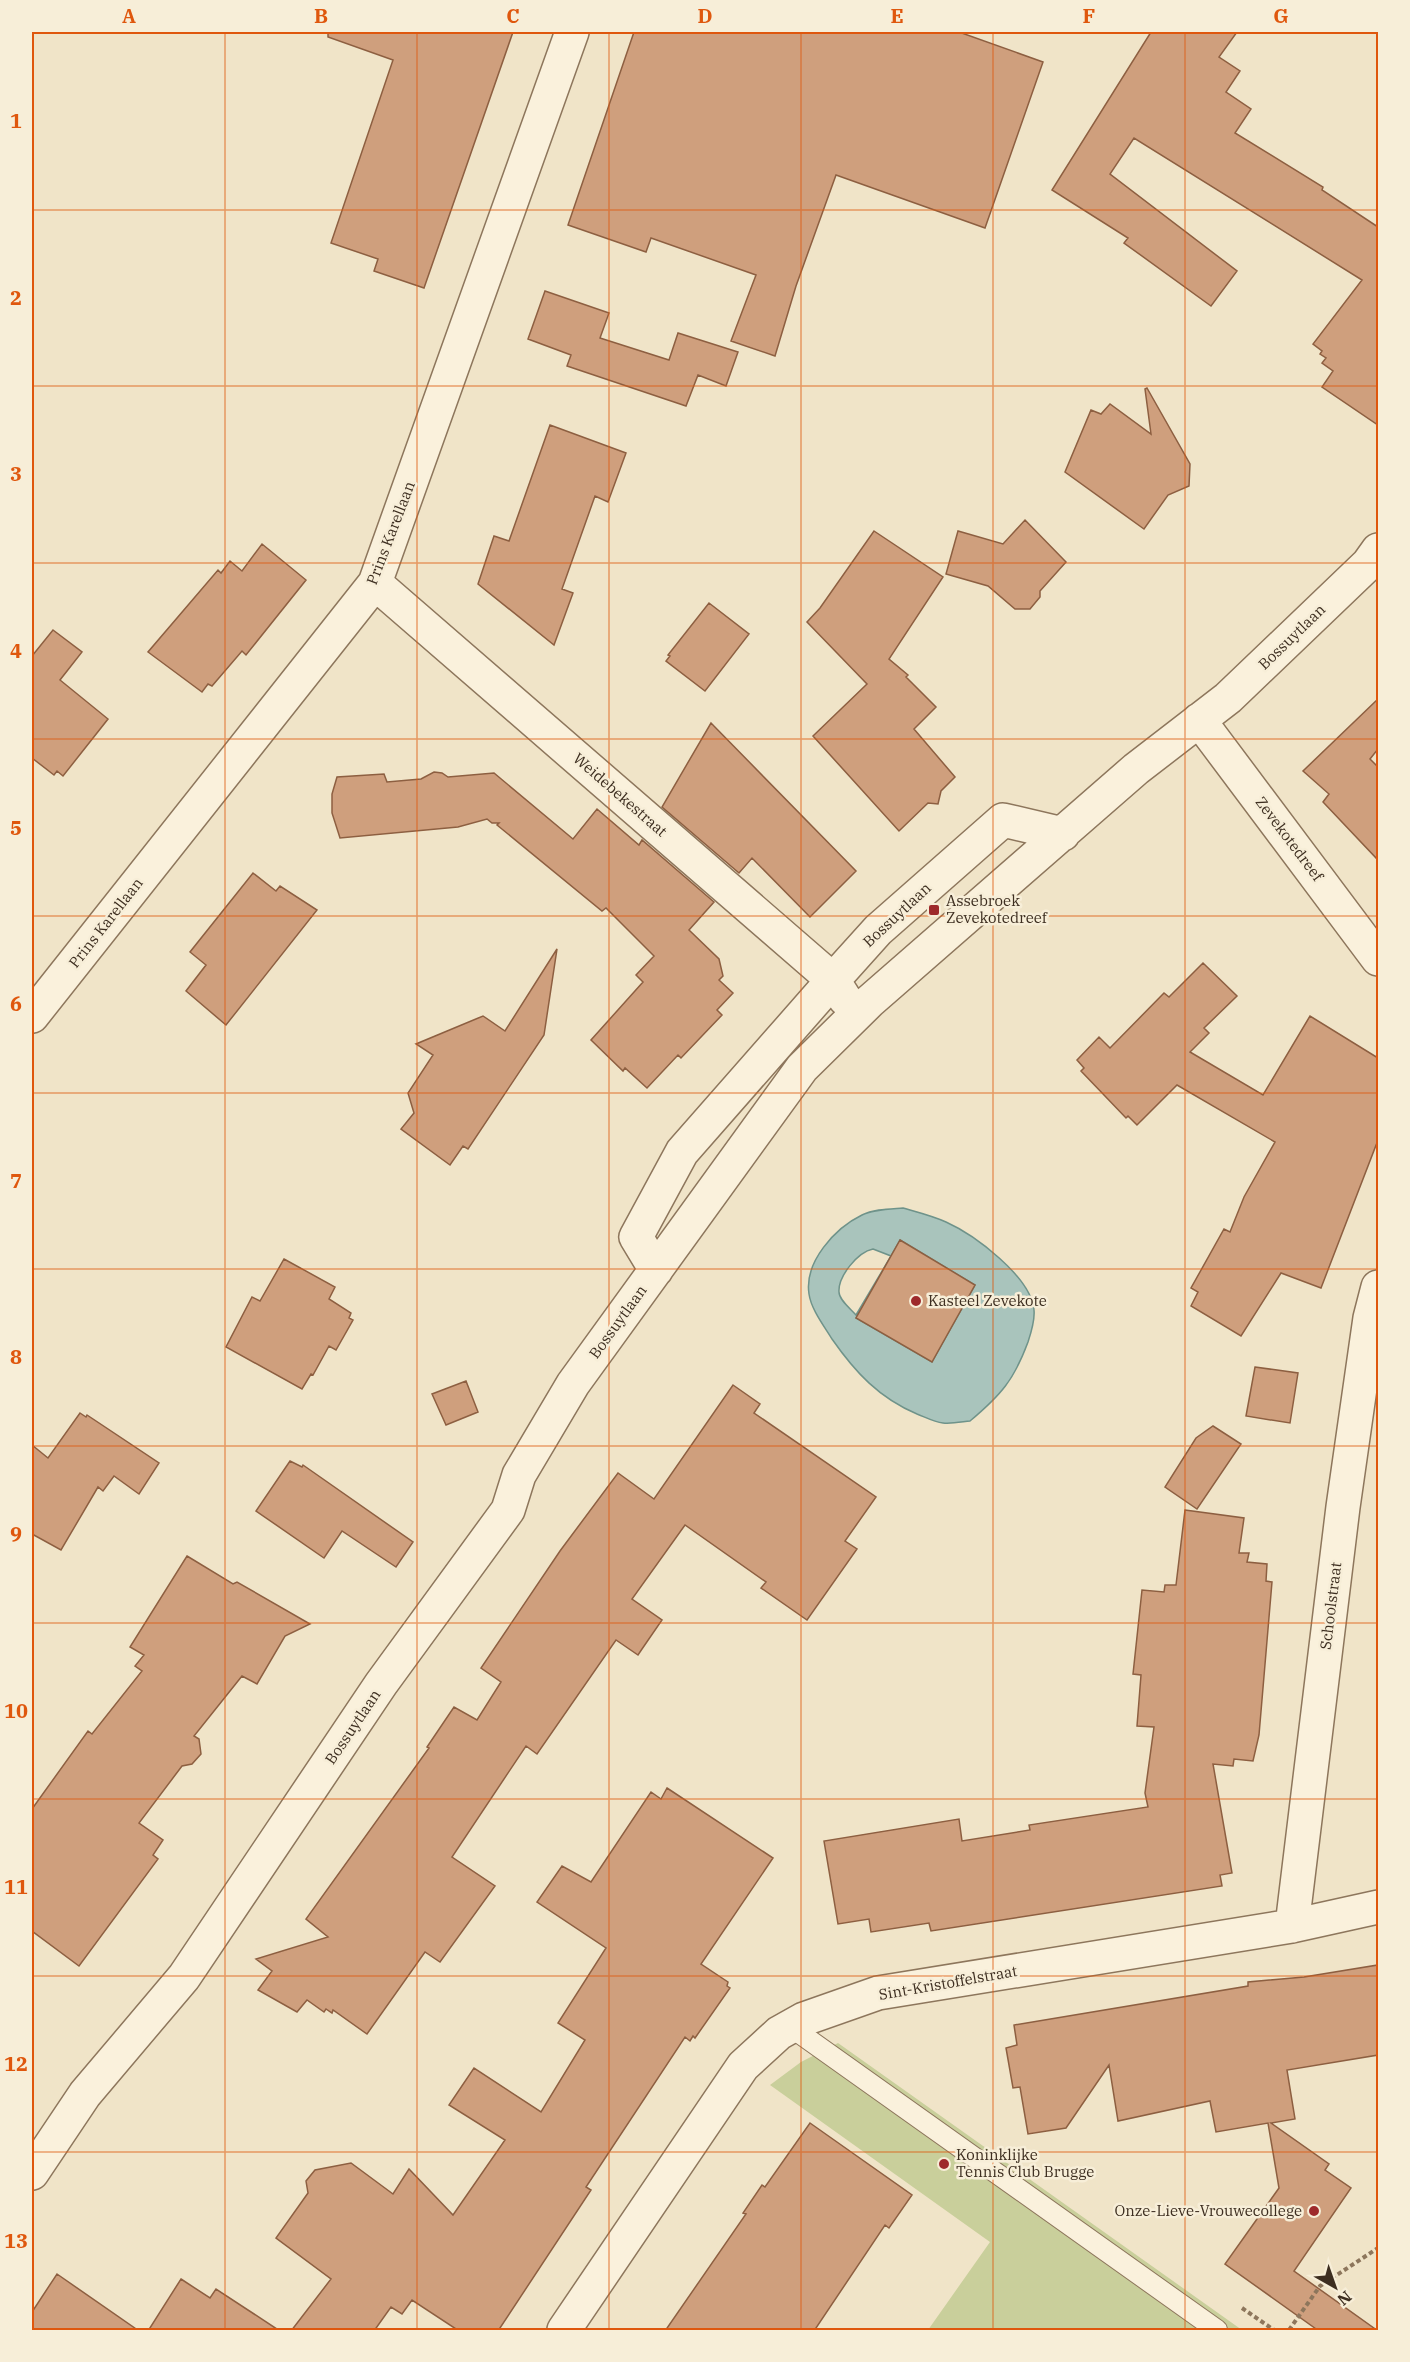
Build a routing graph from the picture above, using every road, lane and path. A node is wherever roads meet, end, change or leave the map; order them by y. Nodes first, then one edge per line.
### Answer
1 (572, 32) edge
2 (1378, 550) edge
3 (375, 582) junction
4 (1199, 720) junction
5 (1063, 834) junction
6 (1378, 958) edge
7 (832, 980) junction
8 (855, 1016) junction
9 (32, 1017) edge
10 (656, 1270) junction
11 (1378, 1287) edge
12 (1378, 1907) edge
13 (1292, 1926) junction
14 (791, 2027) junction
15 (32, 2173) edge
16 (1378, 2248) edge
17 (564, 2331) edge
18 (1217, 2331) edge
19 (1289, 2331) edge

1 - 3 street, Prins Karellaan
2 - 4 street, Bossuytlaan
3 - 7 street, Weidebekestraat
3 - 9 street, Prins Karellaan
4 - 5 street, Bossuytlaan
4 - 6 street, Zevekotedreef
5 - 7 street, Bossuytlaan
5 - 8 street, Bossuytlaan
7 - 8 street, Weidebekestraat
7 - 10 street, Bossuytlaan
8 - 10 street, Bossuytlaan
10 - 15 street, Bossuytlaan
11 - 13 street, Schoolstraat
12 - 13 street, Sint-Kristoffelstraat
13 - 14 street, Sint-Kristoffelstraat
14 - 17 street, Sint-Kristoffelstraat
14 - 18 lane
16 - 19 path

